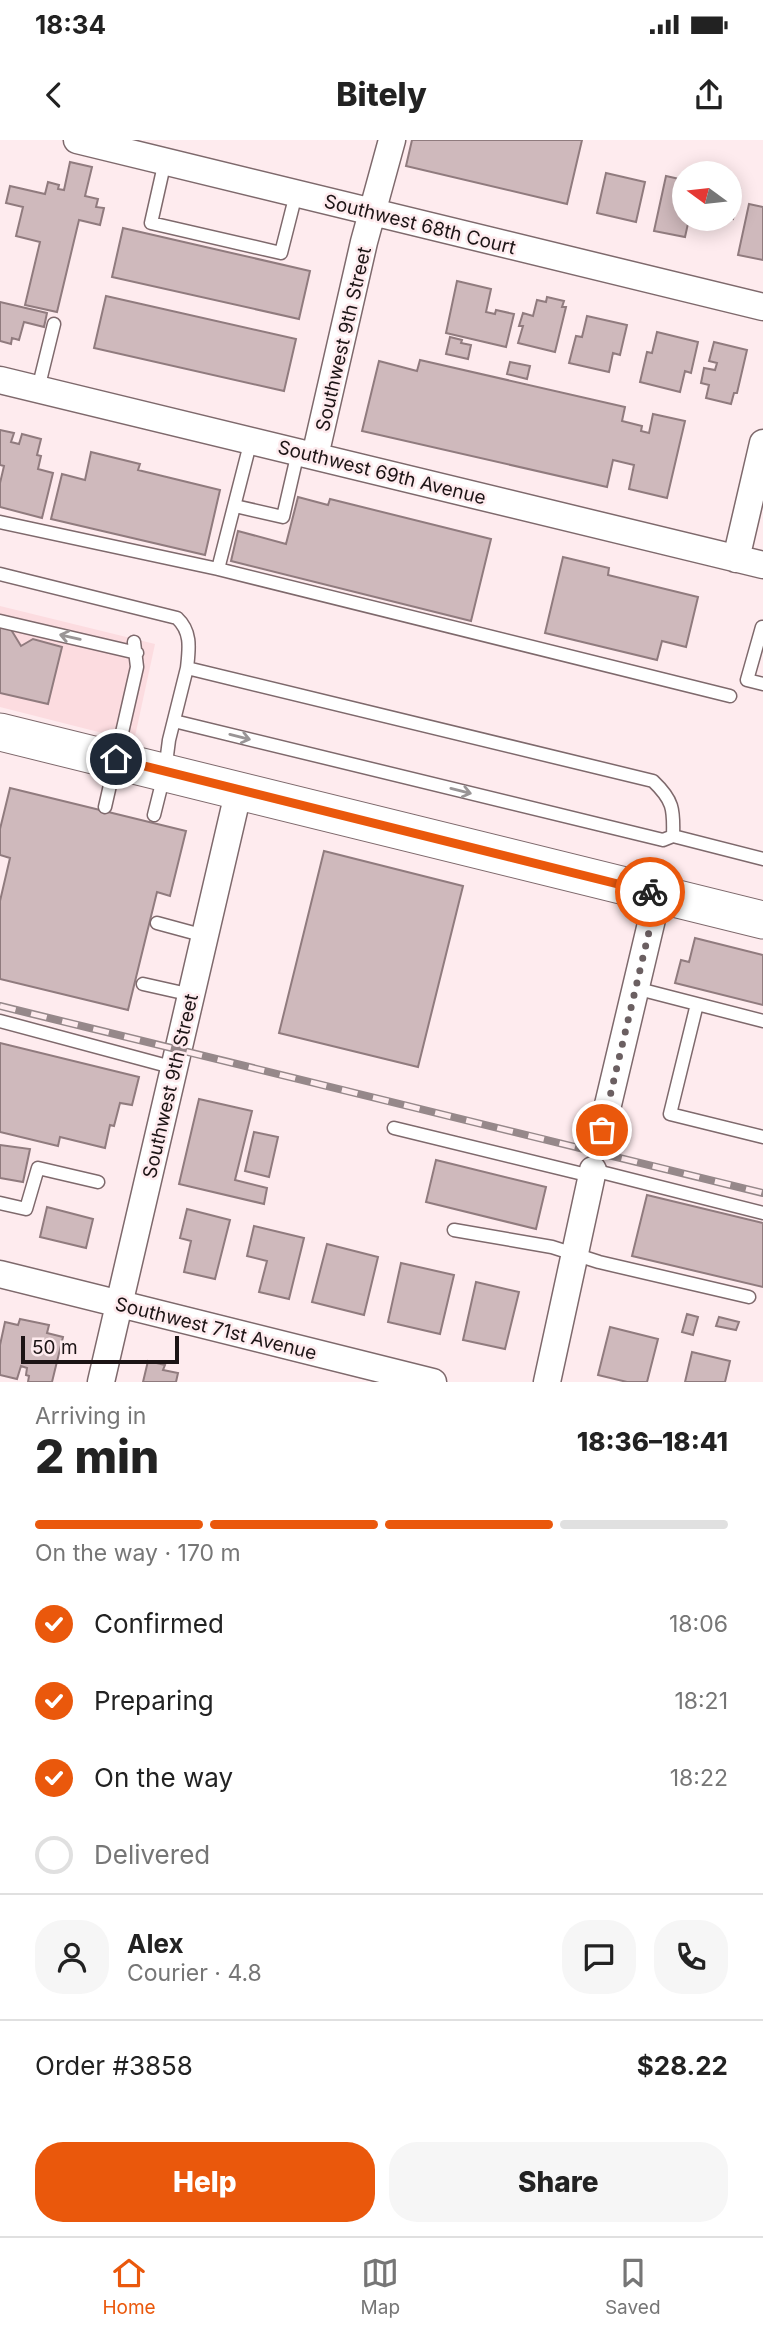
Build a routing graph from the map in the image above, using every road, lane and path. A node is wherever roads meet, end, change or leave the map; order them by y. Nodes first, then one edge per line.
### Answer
1 (77, 140) edge
2 (392, 140) edge
3 (116, 145) edge
4 (165, 161) junction
5 (296, 194) junction
6 (373, 213) junction
7 (763, 307) edge
8 (54, 324) dead end
9 (0, 380) edge
10 (37, 389) junction
11 (251, 440) junction
12 (763, 443) edge
13 (307, 454) junction
14 (235, 506) junction
15 (0, 522) edge
16 (736, 559) junction
17 (763, 565) edge
18 (218, 569) junction
19 (0, 574) edge
20 (0, 621) edge
21 (763, 626) edge
22 (187, 668) junction
23 (763, 684) edge
24 (730, 696) dead end
25 (174, 721) junction
26 (0, 732) edge
27 (116, 759) junction
28 (165, 771) junction
29 (239, 789) junction
30 (105, 807) dead end
31 (154, 815) dead end
32 (673, 836) junction
33 (763, 859) edge
34 (658, 894) junction
35 (763, 920) edge
36 (156, 923) dead end
37 (206, 936) junction
38 (143, 984) dead end
39 (635, 988) junction
40 (192, 995) junction
41 (697, 1003) junction
42 (763, 1020) edge
43 (0, 1021) edge
44 (175, 1068) junction
45 (394, 1128) dead end
46 (602, 1130) dead end
47 (763, 1137) edge
48 (592, 1173) junction
49 (98, 1182) dead end
50 (0, 1203) edge
51 (763, 1213) edge
52 (454, 1230) dead end
53 (573, 1255) junction
54 (0, 1274) edge
55 (749, 1297) dead end
56 (118, 1304) junction
57 (101, 1382) edge
58 (433, 1382) edge
59 (547, 1382) edge

1 - 3 street, Southwest 68th Court
2 - 6 street, Southwest 9th Street
3 - 4 street, Southwest 68th Court
4 - 5 street, Southwest 68th Court
4 - 5 lane
5 - 6 street, Southwest 68th Court
6 - 7 street, Southwest 68th Court
6 - 13 street, Southwest 9th Street
8 - 10 lane
9 - 10 street, Southwest 69th Avenue
10 - 11 street, Southwest 69th Avenue
11 - 13 street, Southwest 69th Avenue
11 - 14 lane
12 - 16 street
13 - 14 lane
13 - 16 street, Southwest 69th Avenue
14 - 18 lane
15 - 18 lane
16 - 17 street, Southwest 69th Avenue
18 - 24 lane
19 - 22 lane
27 -> 20 lane
21 - 23 lane
22 - 25 lane
22 - 32 lane
25 - 28 lane
25 -> 32 lane
26 - 27 street
27 - 28 street
27 - 30 lane
28 - 29 street
28 - 31 lane
29 - 34 street
29 - 37 street, Southwest 9th Street
32 - 33 lane
34 - 35 street
34 - 39 street
36 - 37 lane
37 - 40 street, Southwest 9th Street
38 - 40 lane
39 - 41 lane
39 - 46 street
40 - 44 street, Southwest 9th Street
41 - 42 lane
41 - 47 lane
43 - 44 lane
44 - 56 street, Southwest 9th Street
45 - 48 lane
48 - 51 lane
48 - 53 street
49 - 50 lane
52 - 53 lane
53 - 55 lane
53 - 59 street
54 - 56 street, Southwest 71st Avenue
56 - 57 street, Southwest 9th Street
56 - 58 street, Southwest 71st Avenue

